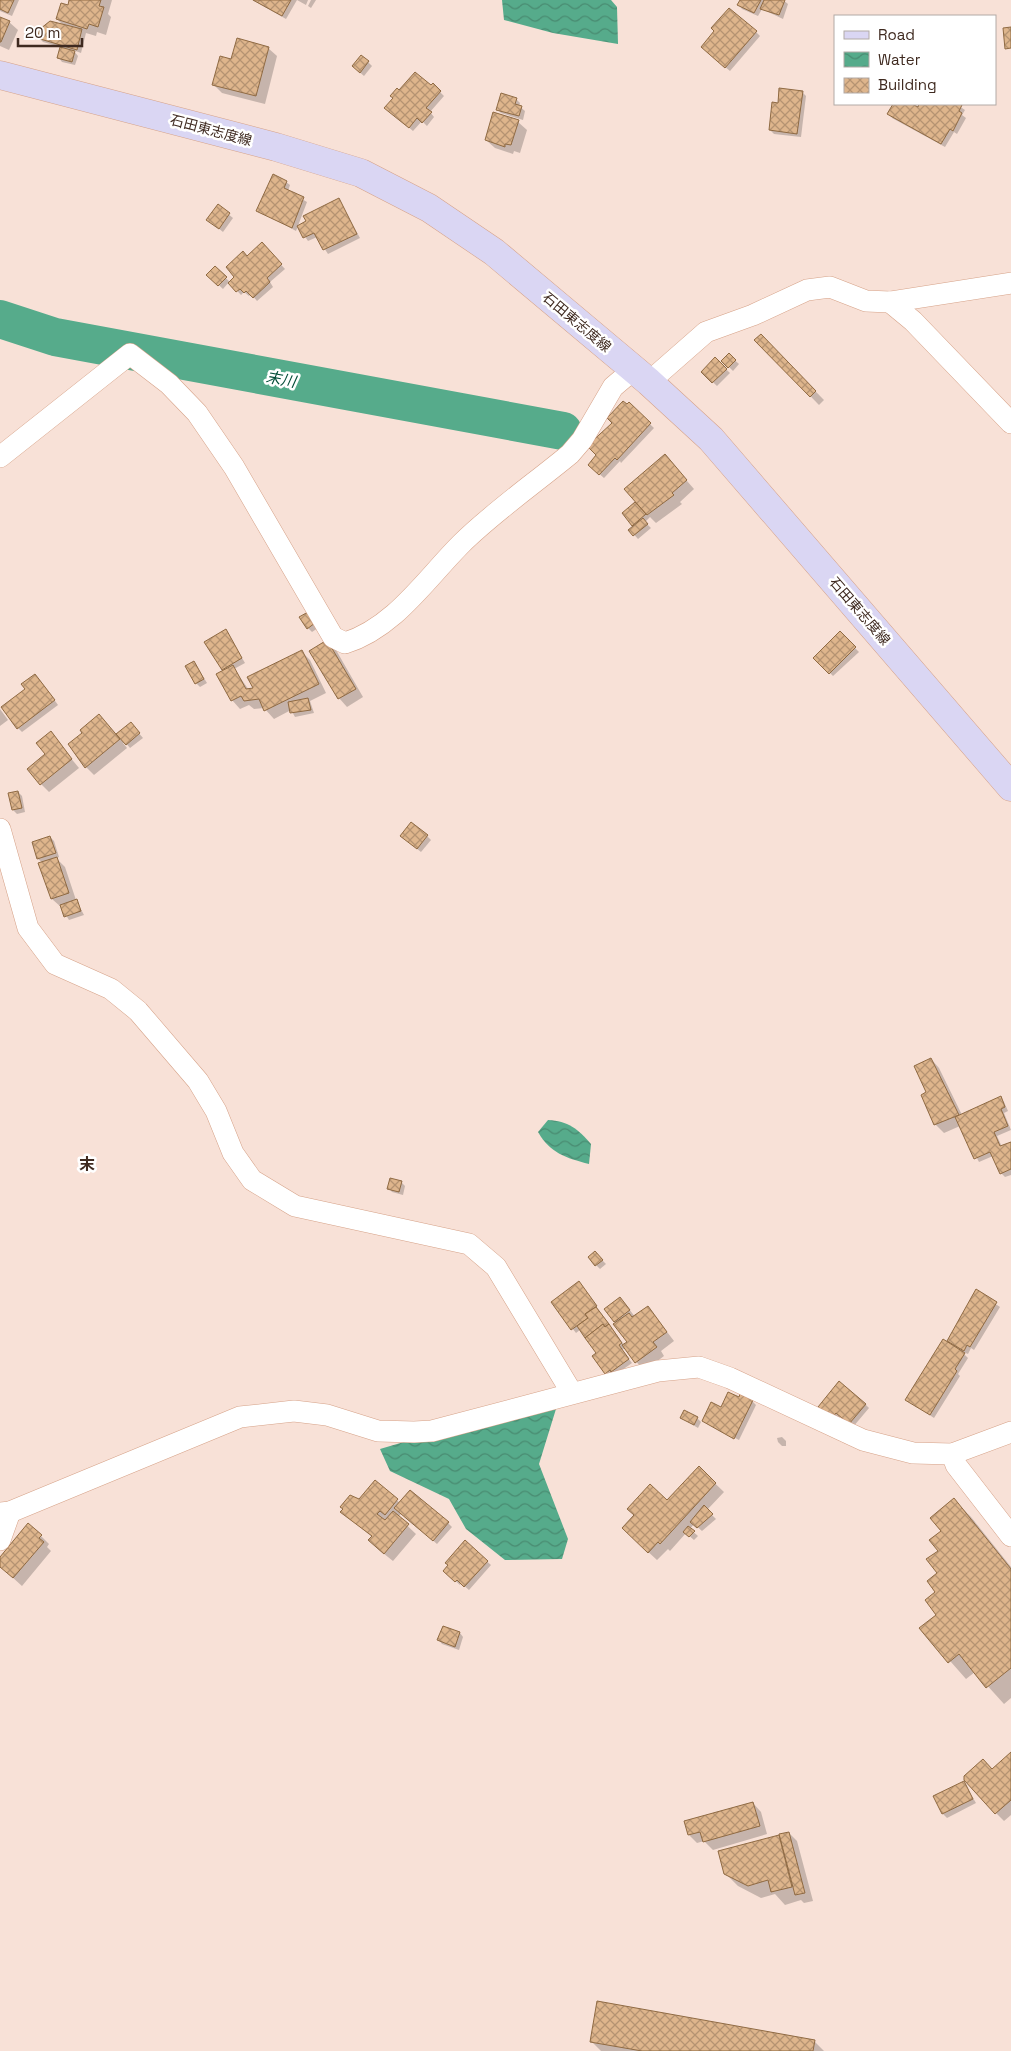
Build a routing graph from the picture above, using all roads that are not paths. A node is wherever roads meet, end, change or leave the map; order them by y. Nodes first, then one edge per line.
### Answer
1 (0, 75) edge
2 (1011, 283) edge
3 (890, 302) junction
4 (641, 376) junction
5 (1011, 422) edge
6 (0, 457) edge
7 (1011, 787) edge
8 (0, 829) edge
9 (572, 1393) junction
10 (1011, 1432) edge
11 (952, 1454) junction
12 (5, 1513) edge
13 (1011, 1536) edge
14 (0, 1540) edge

1 - 4 main road, 石田東志度線
2 - 3 street
3 - 4 street
3 - 5 street
4 - 6 street
4 - 7 main road, 石田東志度線
8 - 9 street
9 - 11 street
9 - 12 street
10 - 11 street
11 - 13 street
12 - 14 street

